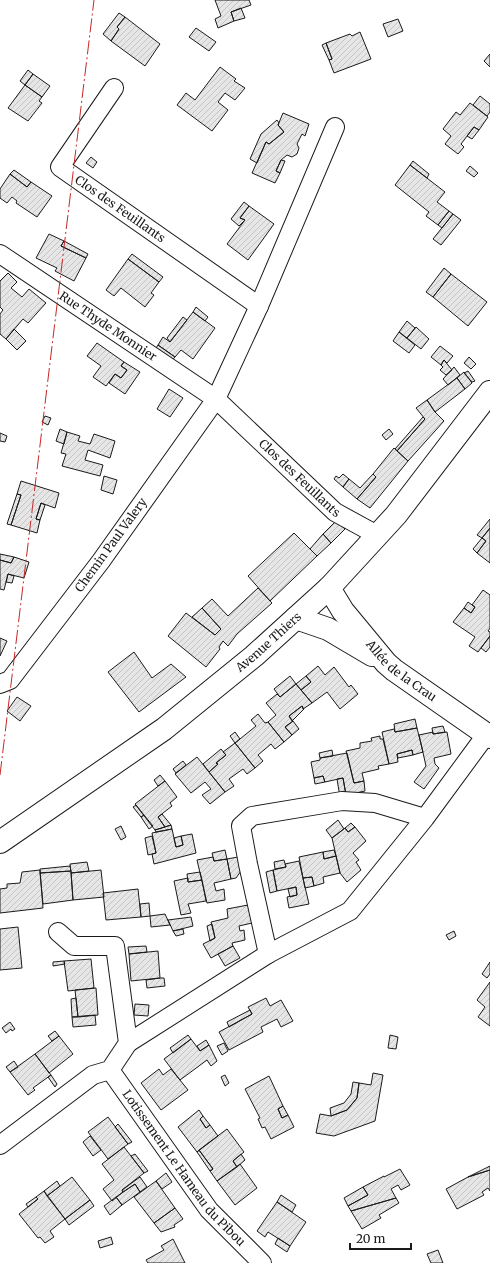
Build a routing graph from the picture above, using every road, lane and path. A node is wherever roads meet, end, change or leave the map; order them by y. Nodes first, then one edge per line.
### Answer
1 (114, 88) dead end
2 (335, 127) dead end
3 (0, 254) edge
4 (259, 306) junction
5 (490, 392) edge
6 (216, 399) junction
7 (377, 535) junction
8 (329, 588) junction
9 (296, 618) junction
10 (386, 663) junction
11 (0, 684) edge
12 (488, 736) edge
13 (425, 818) junction
14 (0, 842) edge
15 (58, 932) dead end
16 (268, 954) junction
17 (128, 1043) junction
18 (110, 1070) junction
19 (0, 1145) edge
20 (262, 1263) edge

1 - 4 street, Clos des Feuillants
2 - 4 street
3 - 6 street, Rue Thyde Monnier
4 - 6 street
5 - 7 main road, Avenue Thiers
6 - 7 street, Clos des Feuillants
6 - 11 street, Chemin Paul Valery
7 - 8 main road, Avenue Thiers
8 - 9 main road, Avenue Thiers
8 - 10 main road, Allée de la Crau
9 - 10 main road
9 - 14 main road, Avenue Thiers
10 - 12 main road, Allée de la Crau
12 - 13 street
13 - 16 street
13 - 16 street
15 - 17 street
16 - 17 street
17 - 18 street
18 - 19 street
18 - 20 street, Lotissement Le Hameau du Pibou

